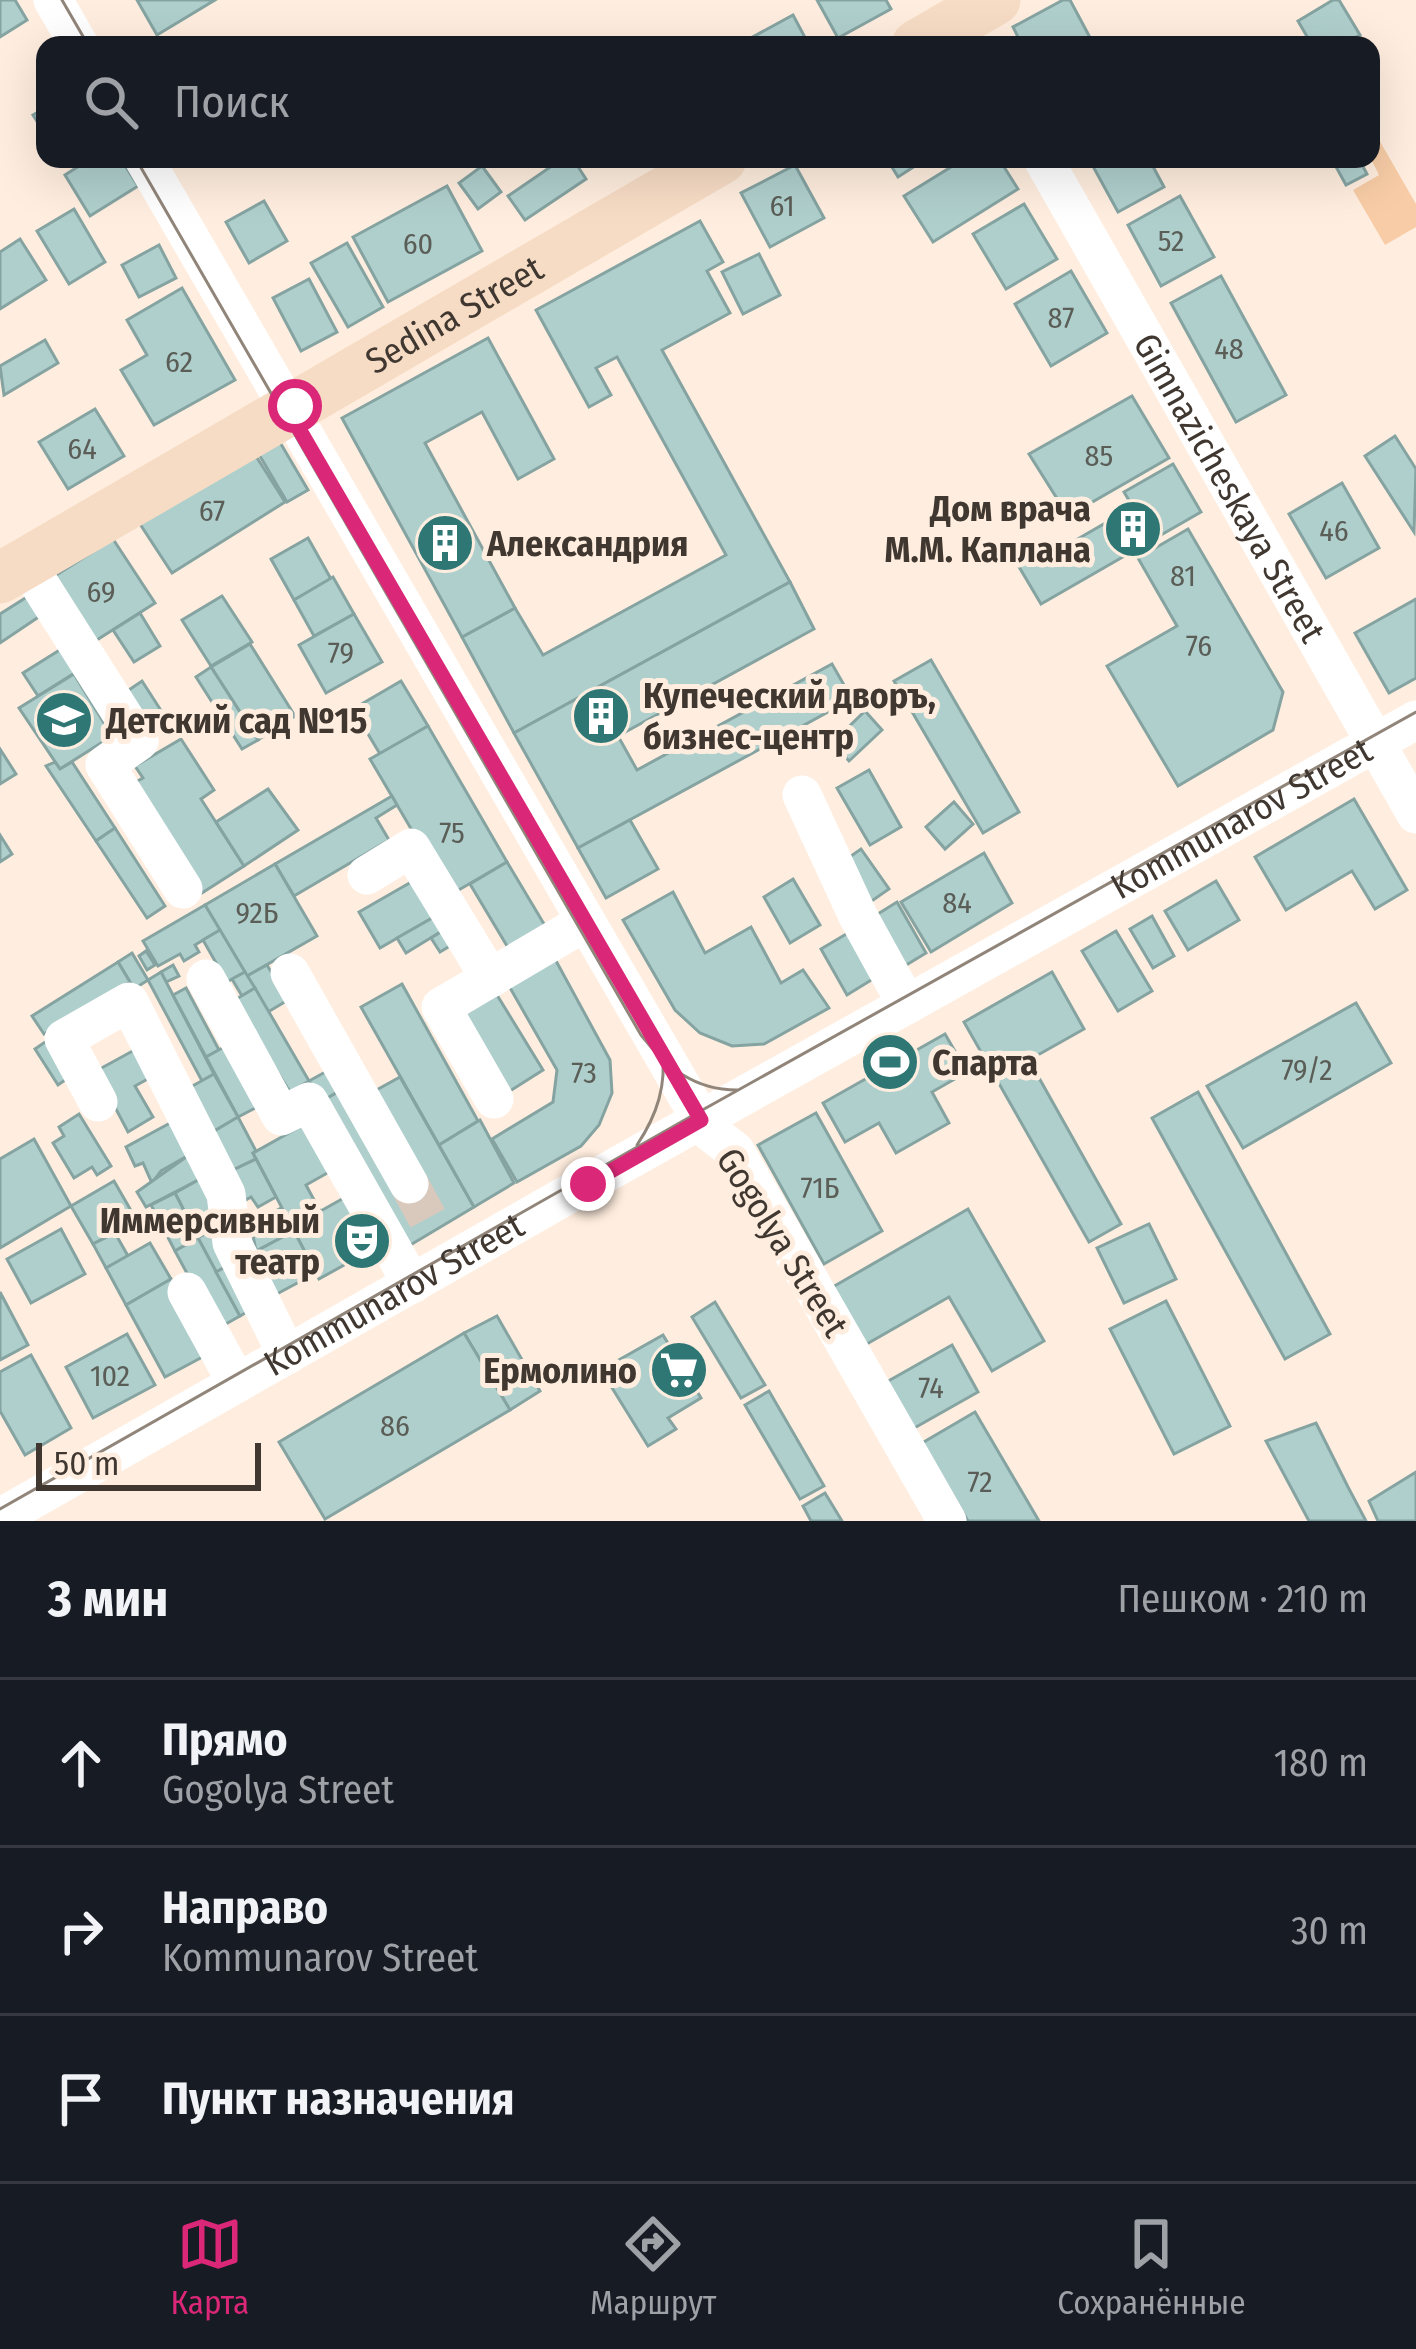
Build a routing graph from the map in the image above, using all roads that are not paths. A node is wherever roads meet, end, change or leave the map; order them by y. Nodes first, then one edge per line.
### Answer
1 (53, 0) edge
2 (972, 16) edge
3 (74, 36) edge
4 (933, 36) edge
5 (149, 168) edge
6 (705, 168) edge
7 (1048, 168) edge
8 (288, 410) junction
9 (13, 571) edge
10 (1416, 720) edge
11 (1374, 744) junction
12 (802, 795) dead end
13 (1416, 814) edge
14 (367, 874) dead end
15 (183, 890) dead end
16 (585, 922) junction
17 (290, 973) dead end
18 (490, 978) junction
19 (206, 979) dead end
20 (908, 1005) junction
21 (494, 1099) dead end
22 (98, 1102) dead end
23 (701, 1120) junction
24 (409, 1184) tunnel mouth
25 (412, 1284) junction
26 (187, 1292) dead end
27 (287, 1355) junction
28 (237, 1383) junction
29 (8, 1510) edge
30 (947, 1521) edge

1 - 3 street
2 - 4 main road
5 - 8 street, Gogolya Street
6 - 8 main road, Sedina Street
7 - 11 street, Gimnazicheskaya Street
8 - 9 main road, Sedina Street
8 - 16 street, Gogolya Street
9 - 15 street
10 - 11 street, Kommunarov Street
11 - 13 street, Gimnazicheskaya Street
11 - 20 street, Kommunarov Street
12 - 20 street
14 - 18 street
16 - 18 street
16 - 23 street, Gogolya Street
17 - 24 street
18 - 21 street
19 - 25 street
20 - 23 street, Kommunarov Street
22 - 27 street
23 - 25 street, Kommunarov Street
23 - 30 street, Gogolya Street
25 - 27 street, Kommunarov Street
26 - 28 street
27 - 28 street, Kommunarov Street
28 - 29 street, Kommunarov Street

